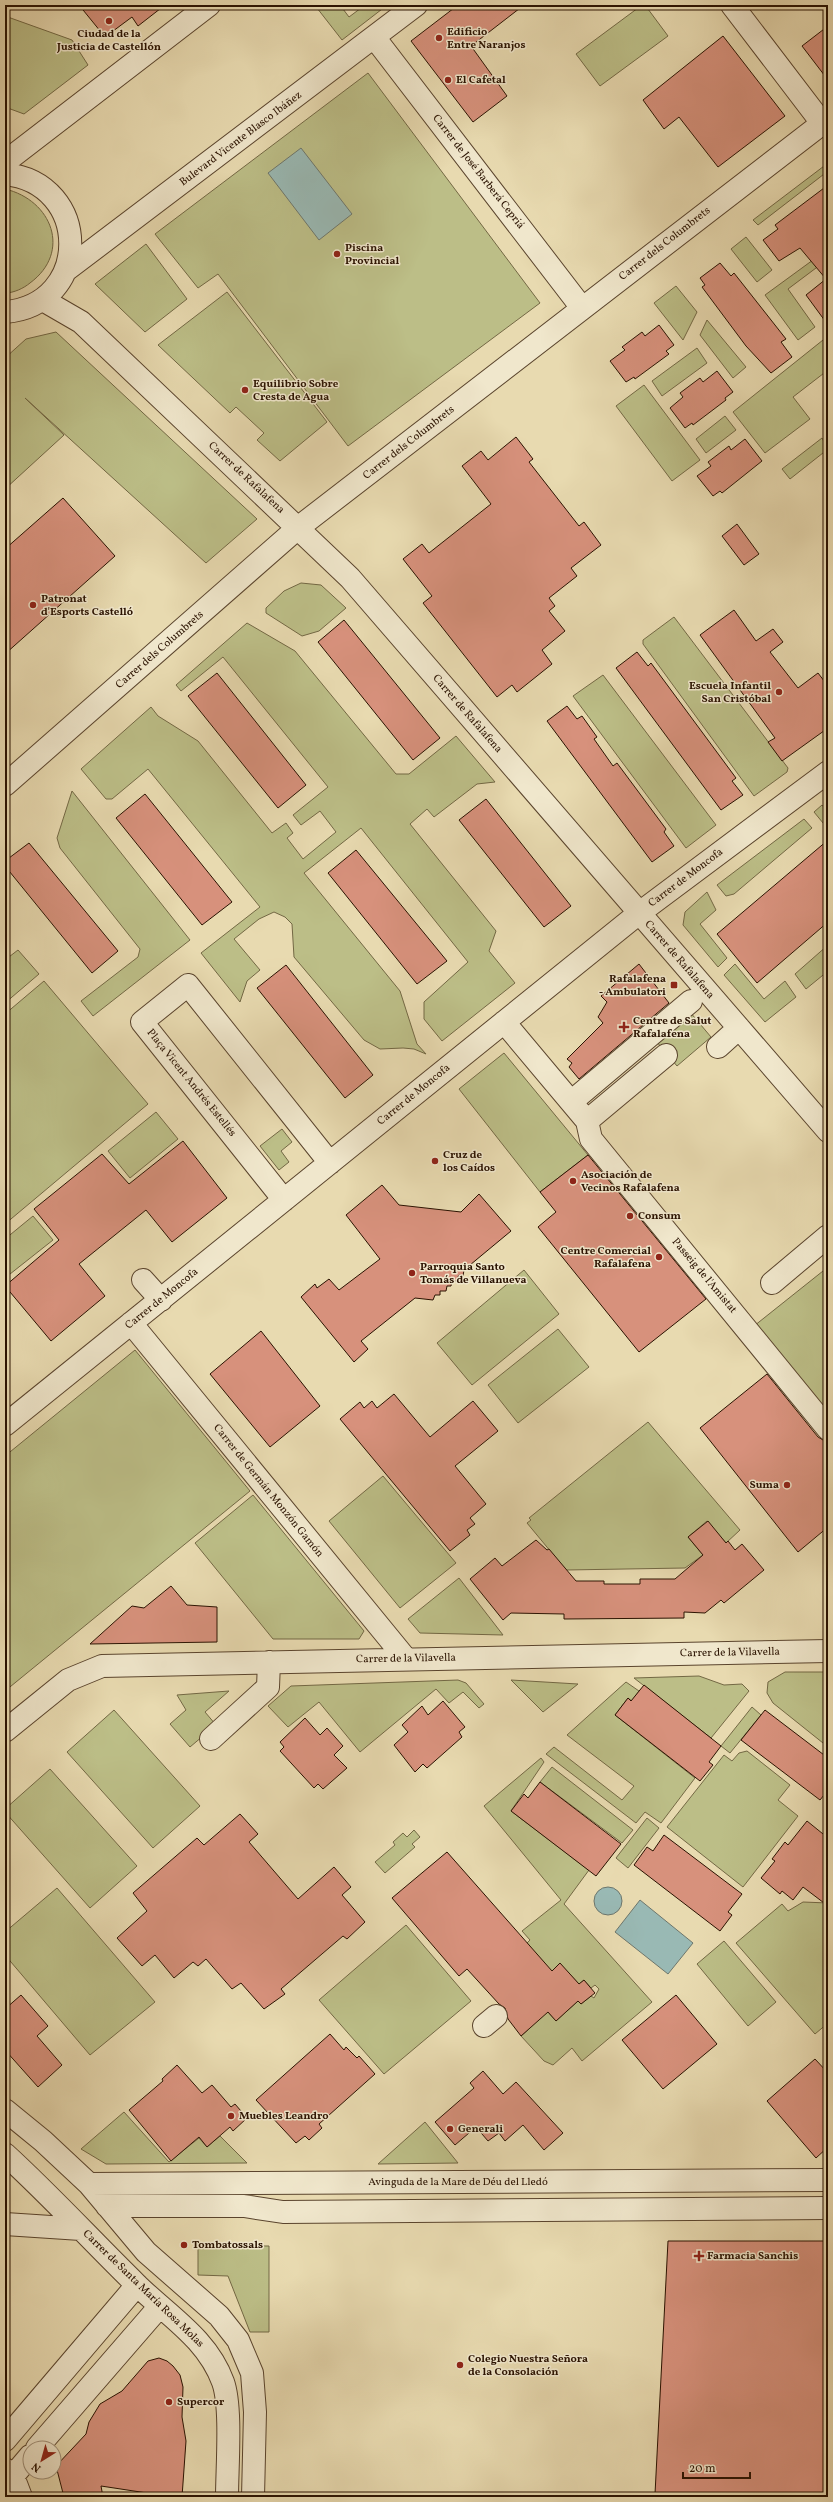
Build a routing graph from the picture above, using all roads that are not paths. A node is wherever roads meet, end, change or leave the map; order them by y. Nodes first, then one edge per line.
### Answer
1 (209, 5) edge
2 (416, 5) edge
3 (732, 5) edge
4 (374, 37) junction
5 (825, 121) edge
6 (5, 162) edge
7 (5, 174) edge
8 (55, 286) junction
9 (582, 308) junction
10 (8, 316) edge
11 (299, 527) junction
12 (828, 772) edge
13 (5, 785) edge
14 (638, 914) junction
15 (691, 1001) dead end
16 (504, 1022) junction
17 (739, 1028) junction
18 (718, 1047) dead end
19 (666, 1055) dead end
20 (571, 1102) junction
21 (587, 1121) junction
22 (828, 1131) edge
23 (330, 1163) junction
24 (284, 1200) junction
25 (828, 1236) edge
26 (143, 1280) dead end
27 (772, 1283) dead end
28 (161, 1300) junction
29 (131, 1323) junction
30 (5, 1425) edge
31 (828, 1429) edge
32 (828, 1651) edge
33 (406, 1659) junction
34 (268, 1662) junction
35 (5, 1730) edge
36 (211, 1739) dead end
37 (5, 2110) edge
38 (5, 2154) edge
39 (325, 2168) dead end
40 (828, 2180) edge
41 (309, 2183) junction
42 (89, 2184) junction
43 (106, 2206) junction
44 (828, 2208) edge
45 (5, 2224) edge
46 (81, 2229) junction
47 (137, 2285) junction
48 (160, 2306) junction
49 (5, 2440) edge
50 (44, 2440) edge
51 (22, 2462) edge
52 (9, 2472) edge
53 (21, 2497) edge
54 (227, 2497) edge
55 (253, 2497) edge

1 - 6 street
2 - 4 street, Bulevard Vicente Blasco Ibáñez
3 - 5 street
4 - 8 street, Bulevard Vicente Blasco Ibáñez
4 - 9 street, Carrer de José Barberá Cepriá
5 - 9 street, Carrer dels Columbrets
7 - 8 street
8 - 10 street, Bulevard Vicente Blasco Ibáñez
8 - 11 street, Carrer de Rafalafena
9 - 11 street, Carrer dels Columbrets
11 - 13 street, Carrer dels Columbrets
11 - 14 street, Carrer de Rafalafena
12 - 14 street, Carrer de Moncofa
14 - 16 street, Carrer de Moncofa
14 - 17 street, Carrer de Rafalafena
15 - 20 street
16 - 20 street
16 - 23 street, Carrer de Moncofa
17 - 18 street
17 - 22 street, Carrer de Rafalafena
19 - 21 street
20 - 21 street
21 - 31 street, Passeig de l'Amistat
23 - 24 street, Carrer de Moncofa
23 - 24 street, Plaça Vicent Andrés Estellés
24 - 28 street, Carrer de Moncofa
25 - 27 street
26 - 28 street
28 - 29 street, Carrer de Moncofa
29 - 30 street, Carrer de Moncofa
29 - 33 street, Carrer de Germán Monzón Gamón
32 - 33 street, Carrer de la Vilavella
33 - 34 street, Carrer de la Vilavella
34 - 35 street, Carrer de la Vilavella
34 - 36 street
37 - 42 street
38 - 46 street, Carrer de Santa María Rosa Molas
39 - 41 street
40 - 41 street, Avinguda de la Mare de Déu del Lledó
41 - 42 street, Avinguda de la Mare de Déu del Lledó
42 - 43 street
43 - 44 street
43 - 55 street
45 - 46 street
46 - 47 street, Carrer de Santa María Rosa Molas
47 - 48 street, Carrer de Santa María Rosa Molas
47 - 49 street
48 - 50 street
48 - 54 street, Carrer de Santa María Rosa Molas
51 - 52 street
52 - 53 street

